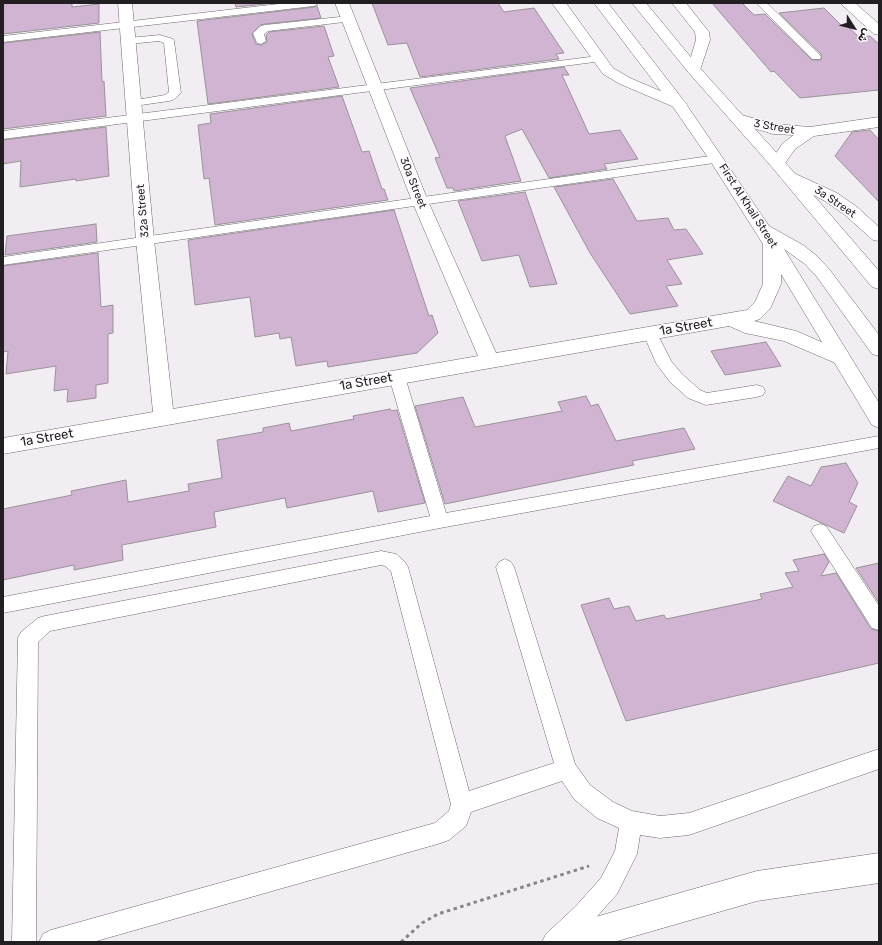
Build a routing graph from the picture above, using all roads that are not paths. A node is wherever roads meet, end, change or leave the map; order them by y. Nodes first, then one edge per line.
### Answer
1 (125, 3) edge
2 (314, 3) edge
3 (342, 3) edge
4 (560, 3) edge
5 (601, 3) edge
6 (639, 3) edge
7 (680, 3) edge
8 (761, 3) edge
9 (848, 3) edge
10 (349, 19) junction
11 (879, 31) edge
12 (128, 33) junction
13 (3, 40) edge
14 (261, 41) dead end
15 (816, 57) dead end
16 (598, 59) junction
17 (694, 70) junction
18 (376, 88) junction
19 (679, 104) junction
20 (134, 110) junction
21 (738, 119) junction
22 (877, 124) edge
23 (810, 132) junction
24 (3, 135) edge
25 (717, 158) junction
26 (782, 169) junction
27 (420, 201) junction
28 (767, 236) junction
29 (879, 236) edge
30 (145, 240) junction
31 (3, 261) edge
32 (879, 283) edge
33 (730, 319) junction
34 (650, 333) junction
35 (879, 349) edge
36 (840, 358) junction
37 (490, 361) junction
38 (397, 377) junction
39 (757, 391) dead end
40 (164, 418) junction
41 (879, 420) edge
42 (879, 442) edge
43 (3, 446) edge
44 (440, 520) junction
45 (820, 531) dead end
46 (505, 566) dead end
47 (3, 605) edge
48 (879, 622) edge
49 (879, 759) edge
50 (566, 769) junction
51 (462, 804) junction
52 (631, 822) junction
53 (879, 868) edge
54 (24, 942) edge
55 (51, 942) edge
56 (554, 942) edge
57 (560, 942) edge

1 - 12 street, 32a Street
2 - 12 lane
3 - 10 street, 30a Street
4 - 16 street
5 - 19 street, First Al Khail Street
6 - 17 street
7 - 17 street
8 - 15 lane
9 - 11 street
10 - 14 lane
10 - 18 street, 30a Street
12 - 13 lane
12 - 20 street, 32a Street
12 - 20 lane
16 - 18 lane
16 - 19 street
17 - 21 street
18 - 20 lane
18 - 27 street, 30a Street
19 - 25 street, First Al Khail Street
20 - 24 lane
20 - 30 street, 32a Street
21 - 23 street, 3 Street
21 - 26 street
22 - 23 street, 3 Street
23 - 26 street, 3 Street
25 - 27 lane
25 - 28 street, First Al Khail Street
26 - 29 street, 3a Street
26 - 32 street
27 - 30 lane
27 - 37 street, 30a Street
28 - 33 street, 1a Street
28 - 35 street
28 - 36 street, First Al Khail Street
30 - 31 lane
30 - 40 street, 32a Street
33 - 34 street, 1a Street
33 - 36 street, 1a Street
34 - 37 street, 1a Street
34 - 39 lane
36 - 41 street, First Al Khail Street
37 - 38 street, 1a Street
38 - 40 street, 1a Street
38 - 44 lane
40 - 43 street, 1a Street
42 - 44 lane
44 - 47 lane
45 - 48 lane
46 - 50 lane
49 - 52 lane
50 - 51 lane
50 - 52 lane
51 - 54 lane
51 - 55 lane
52 - 56 lane
53 - 57 street

